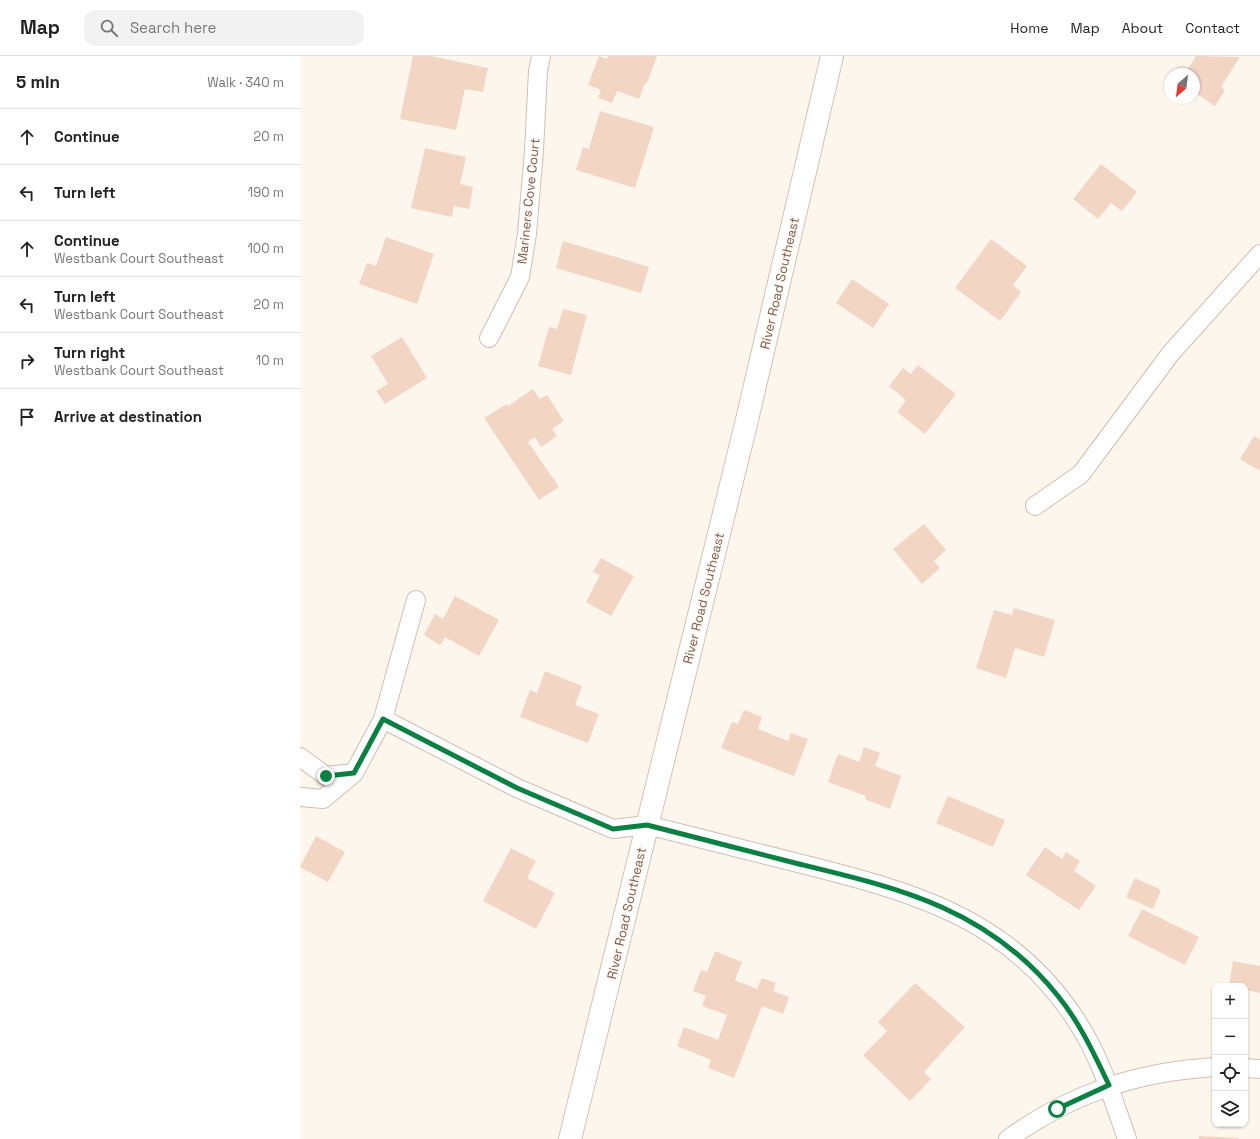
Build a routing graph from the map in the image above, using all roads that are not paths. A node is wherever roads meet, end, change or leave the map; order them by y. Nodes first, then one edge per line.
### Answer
1 (541, 56) edge
2 (832, 56) edge
3 (1260, 254) edge
4 (489, 338) dead end
5 (1035, 506) dead end
6 (416, 600) dead end
7 (383, 719) junction
8 (300, 757) edge
9 (354, 773) junction
10 (300, 797) edge
11 (647, 825) junction
12 (1212, 1067) edge
13 (1248, 1068) edge
14 (1260, 1069) edge
15 (1109, 1085) junction
16 (570, 1139) edge
17 (1008, 1139) edge
18 (1127, 1139) edge

1 - 4 street, Mariners Cove Court
2 - 11 main road, River Road Southeast
3 - 5 street
6 - 7 street
7 - 9 street
7 - 11 street
8 - 9 street
9 - 10 street
11 - 15 street
11 - 16 main road, River Road Southeast
12 - 15 street
13 - 14 street
15 - 17 street
15 - 18 street

